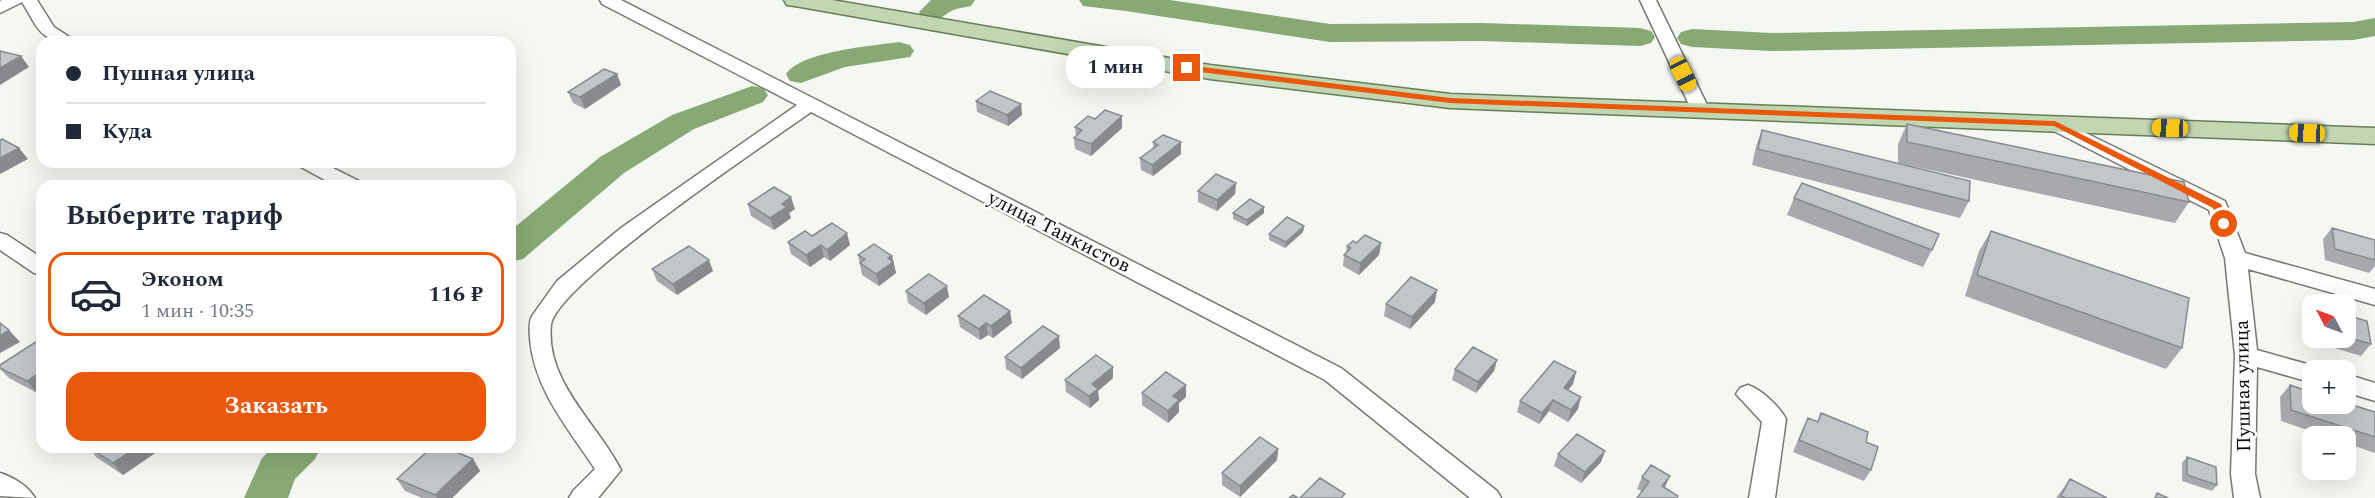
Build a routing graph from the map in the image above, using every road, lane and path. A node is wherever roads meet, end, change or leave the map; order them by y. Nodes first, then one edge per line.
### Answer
1 (15, 0) edge
2 (29, 0) edge
3 (608, 0) edge
4 (795, 0) edge
5 (1648, 0) edge
6 (0, 9) edge
7 (58, 36) edge
8 (812, 103) junction
9 (1701, 111) junction
10 (2055, 124) junction
11 (2375, 136) edge
12 (318, 168) edge
13 (340, 180) edge
14 (0, 240) edge
15 (2236, 258) junction
16 (36, 264) edge
17 (2375, 297) edge
18 (2246, 355) junction
19 (2302, 371) edge
20 (2356, 386) edge
21 (2375, 392) edge
22 (1748, 394) dead end
23 (0, 483) edge
24 (22, 498) edge
25 (582, 498) edge
26 (1488, 498) edge
27 (1762, 498) edge
28 (2247, 498) edge

1 - 6 street
2 - 7 street
3 - 8 street, улица Танкистов
4 - 9 main road
5 - 9 street
8 - 25 street
8 - 26 street, улица Танкистов
9 - 10 main road
10 - 11 main road
10 - 15 street, Пушная улица
12 - 13 street
14 - 16 street
15 - 17 street
15 - 18 street, Пушная улица
18 - 19 street
18 - 28 street, Пушная улица
20 - 21 street
22 - 27 street
23 - 24 street

